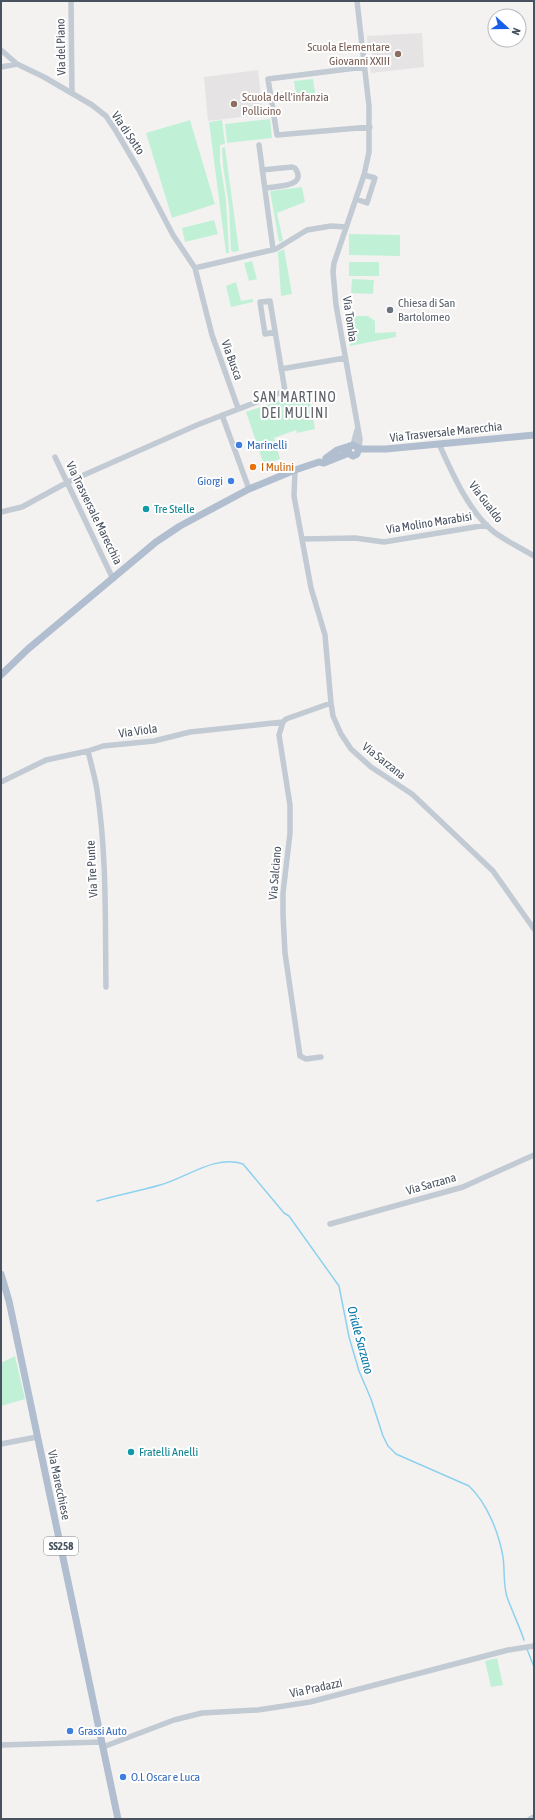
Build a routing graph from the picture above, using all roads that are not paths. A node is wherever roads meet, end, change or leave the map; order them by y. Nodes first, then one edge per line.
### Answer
1 (71, 1) edge
2 (358, 1) edge
3 (1, 50) edge
4 (17, 64) junction
5 (1, 67) edge
6 (364, 67) junction
7 (72, 93) junction
8 (370, 127) junction
9 (259, 145) dead end
10 (262, 170) junction
11 (364, 175) junction
12 (265, 188) junction
13 (356, 199) junction
14 (346, 227) junction
15 (273, 249) junction
16 (195, 268) junction
17 (275, 332) junction
18 (345, 358) junction
19 (281, 369) junction
20 (238, 408) junction
21 (222, 415) junction
22 (534, 435) edge
23 (439, 444) junction
24 (355, 449) junction
25 (54, 457) dead end
26 (296, 470) junction
27 (68, 482) junction
28 (249, 489) junction
29 (1, 512) edge
30 (487, 525) junction
31 (302, 539) junction
32 (534, 556) edge
33 (113, 578) junction
34 (1, 675) edge
35 (331, 703) junction
36 (283, 722) junction
37 (88, 751) junction
38 (1, 782) edge
39 (534, 929) edge
40 (106, 988) dead end
41 (321, 1057) dead end
42 (534, 1155) edge
43 (330, 1224) dead end
44 (1, 1274) edge
45 (37, 1437) junction
46 (1, 1444) edge
47 (534, 1646) edge
48 (103, 1744) junction
49 (1, 1745) edge
50 (534, 1817) edge
51 (118, 1819) edge
52 (530, 1819) edge

1 - 7 street, Via del Piano
2 - 6 street, Via Tomba
3 - 4 street, Via di Sotto
4 - 5 street
4 - 7 street, Via di Sotto
6 - 8 street, Via Tomba
6 - 8 street
7 - 16 street, Via di Sotto
8 - 11 street, Via Tomba
9 - 10 street
10 - 12 street
10 - 12 street
11 - 13 street, Via Tomba
11 - 13 street
12 - 15 street
13 - 14 street, Via Tomba
14 - 15 street
14 - 18 street, Via Tomba
15 - 16 street
16 - 20 street, Via Busca
17 - 17 street
17 - 19 street
18 - 19 street
18 - 24 street, Via Tomba
19 - 20 street
20 - 21 street
21 - 27 street
21 - 28 street
22 - 23 main road, Via Trasversale Marecchia
23 - 24 main road, Via Trasversale Marecchia
23 - 30 street, Via Gualdo
24 - 26 main road, Via Trasversale Marecchia
25 - 27 street, Via Trasversale Marecchia
26 - 28 main road, Via Trasversale Marecchia
26 - 31 street, Via Sarzana
27 - 29 street
27 - 33 street, Via Trasversale Marecchia
28 - 33 main road, Via Trasversale Marecchia
30 - 31 street, Via Molino Marabisi
30 - 32 street, Via Gualdo
31 - 35 street, Via Sarzana
33 - 34 main road, Via Trasversale Marecchia
35 - 36 street
35 - 39 street, Via Sarzana
36 - 37 street, Via Viola
36 - 41 street, Via Salciano
37 - 38 street, Via Viola
37 - 40 street, Via Tre Punte
42 - 43 street, Via Sarzana
44 - 45 main road, Via Marecchiese / SS258
45 - 46 street
45 - 48 main road, Via Marecchiese / SS258
47 - 48 street, Via Pradazzi
48 - 49 street, Via Pradazzi
48 - 51 main road, Via Marecchiese / SS258
50 - 52 street

